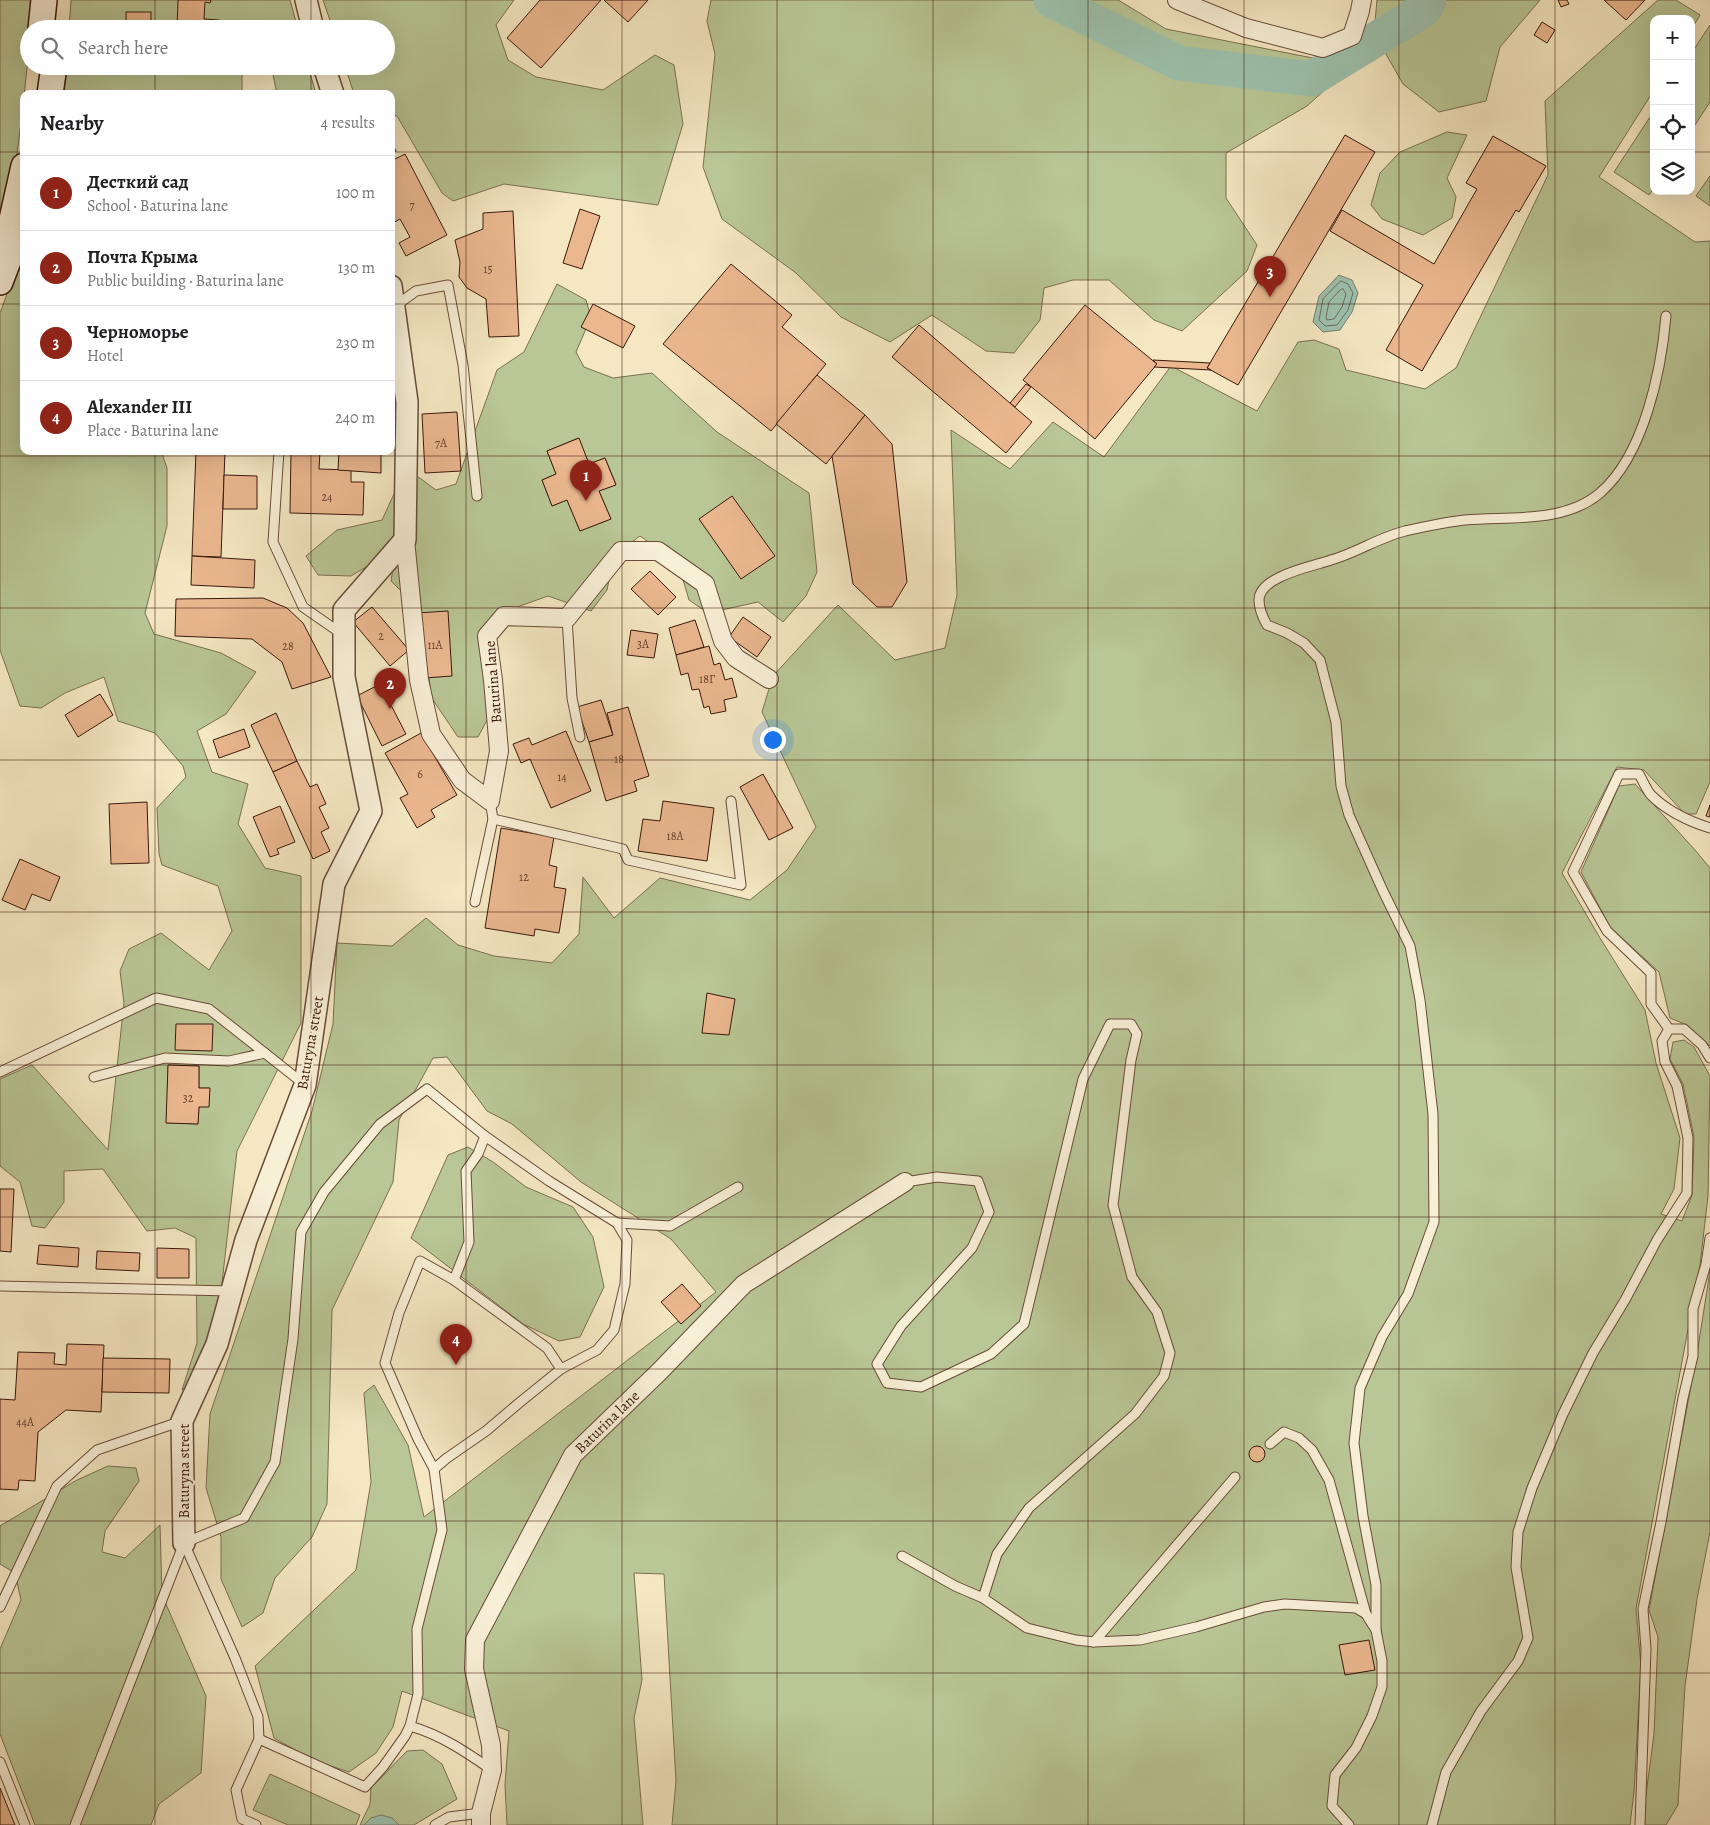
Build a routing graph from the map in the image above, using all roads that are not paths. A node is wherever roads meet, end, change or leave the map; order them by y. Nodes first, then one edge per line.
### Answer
1 (44, 0) edge
2 (57, 0) edge
3 (306, 0) edge
4 (1177, 0) edge
5 (1362, 0) edge
6 (42, 20) edge
7 (57, 20) edge
8 (312, 20) edge
9 (39, 75) edge
10 (53, 75) edge
11 (327, 75) edge
12 (38, 90) edge
13 (51, 90) edge
14 (332, 90) edge
15 (20, 184) edge
16 (20, 224) edge
17 (0, 254) edge
18 (0, 282) edge
19 (395, 306) edge
20 (1666, 316) dead end
21 (395, 321) edge
22 (279, 455) edge
23 (477, 496) dead end
24 (405, 540) junction
25 (568, 618) junction
26 (344, 636) junction
27 (769, 679) dead end
28 (580, 737) dead end
29 (490, 801) junction
30 (731, 801) dead end
31 (494, 819) junction
32 (1710, 828) edge
33 (475, 902) dead end
34 (1669, 1029) junction
35 (265, 1053) junction
36 (1710, 1058) edge
37 (0, 1072) edge
38 (94, 1077) dead end
39 (305, 1085) junction
40 (485, 1136) junction
41 (905, 1182) joint
42 (738, 1187) dead end
43 (617, 1223) junction
44 (1710, 1238) edge
45 (454, 1280) junction
46 (0, 1286) edge
47 (232, 1291) junction
48 (561, 1369) junction
49 (182, 1421) junction
50 (1270, 1444) dead end
51 (434, 1469) junction
52 (1234, 1477) dead end
53 (184, 1543) junction
54 (902, 1556) dead end
55 (983, 1598) junction
56 (0, 1607) edge
57 (1366, 1614) junction
58 (1376, 1630) junction
59 (1094, 1642) junction
60 (410, 1726) junction
61 (259, 1739) junction
62 (0, 1762) edge
63 (492, 1770) junction
64 (481, 1819) edge
65 (25, 1825) edge
66 (75, 1825) edge
67 (256, 1825) edge
68 (435, 1825) edge
69 (1349, 1825) edge
70 (1432, 1825) edge
71 (1640, 1825) edge

1 - 6 main road
2 - 7 main road
3 - 8 street
4 - 5 street
9 - 12 main road
10 - 13 main road
11 - 14 street
15 - 17 main road
16 - 18 main road
19 - 23 lane
20 - 58 lane
21 - 24 street
22 - 26 lane
24 - 26 street, Baturyna street
24 - 29 street
25 - 27 street
25 - 28 lane
25 - 29 street, Baturina lane
26 - 39 street, Baturyna street
29 - 31 lane
30 - 31 lane
31 - 33 lane
32 - 34 lane
34 - 36 lane
34 - 70 lane
35 - 37 lane
35 - 38 lane
35 - 39 lane
39 - 47 street, Baturyna street
40 - 43 lane
40 - 45 lane
40 - 53 lane
41 - 55 lane
41 - 63 street, Baturina lane
42 - 43 lane
43 - 48 lane
44 - 71 lane
45 - 48 lane
45 - 51 lane
46 - 47 lane
47 - 49 street, Baturyna street
48 - 51 lane
49 - 53 street, Baturyna street
49 - 56 lane
50 - 57 lane
51 - 60 lane
52 - 59 lane
53 - 61 lane
53 - 66 lane, Baturyna street
54 - 55 lane
55 - 59 lane
57 - 58 lane
57 - 59 lane
58 - 69 lane
60 - 61 lane
60 - 63 lane
61 - 67 lane
62 - 65 lane
63 - 64 street, Baturina lane
64 - 68 lane

